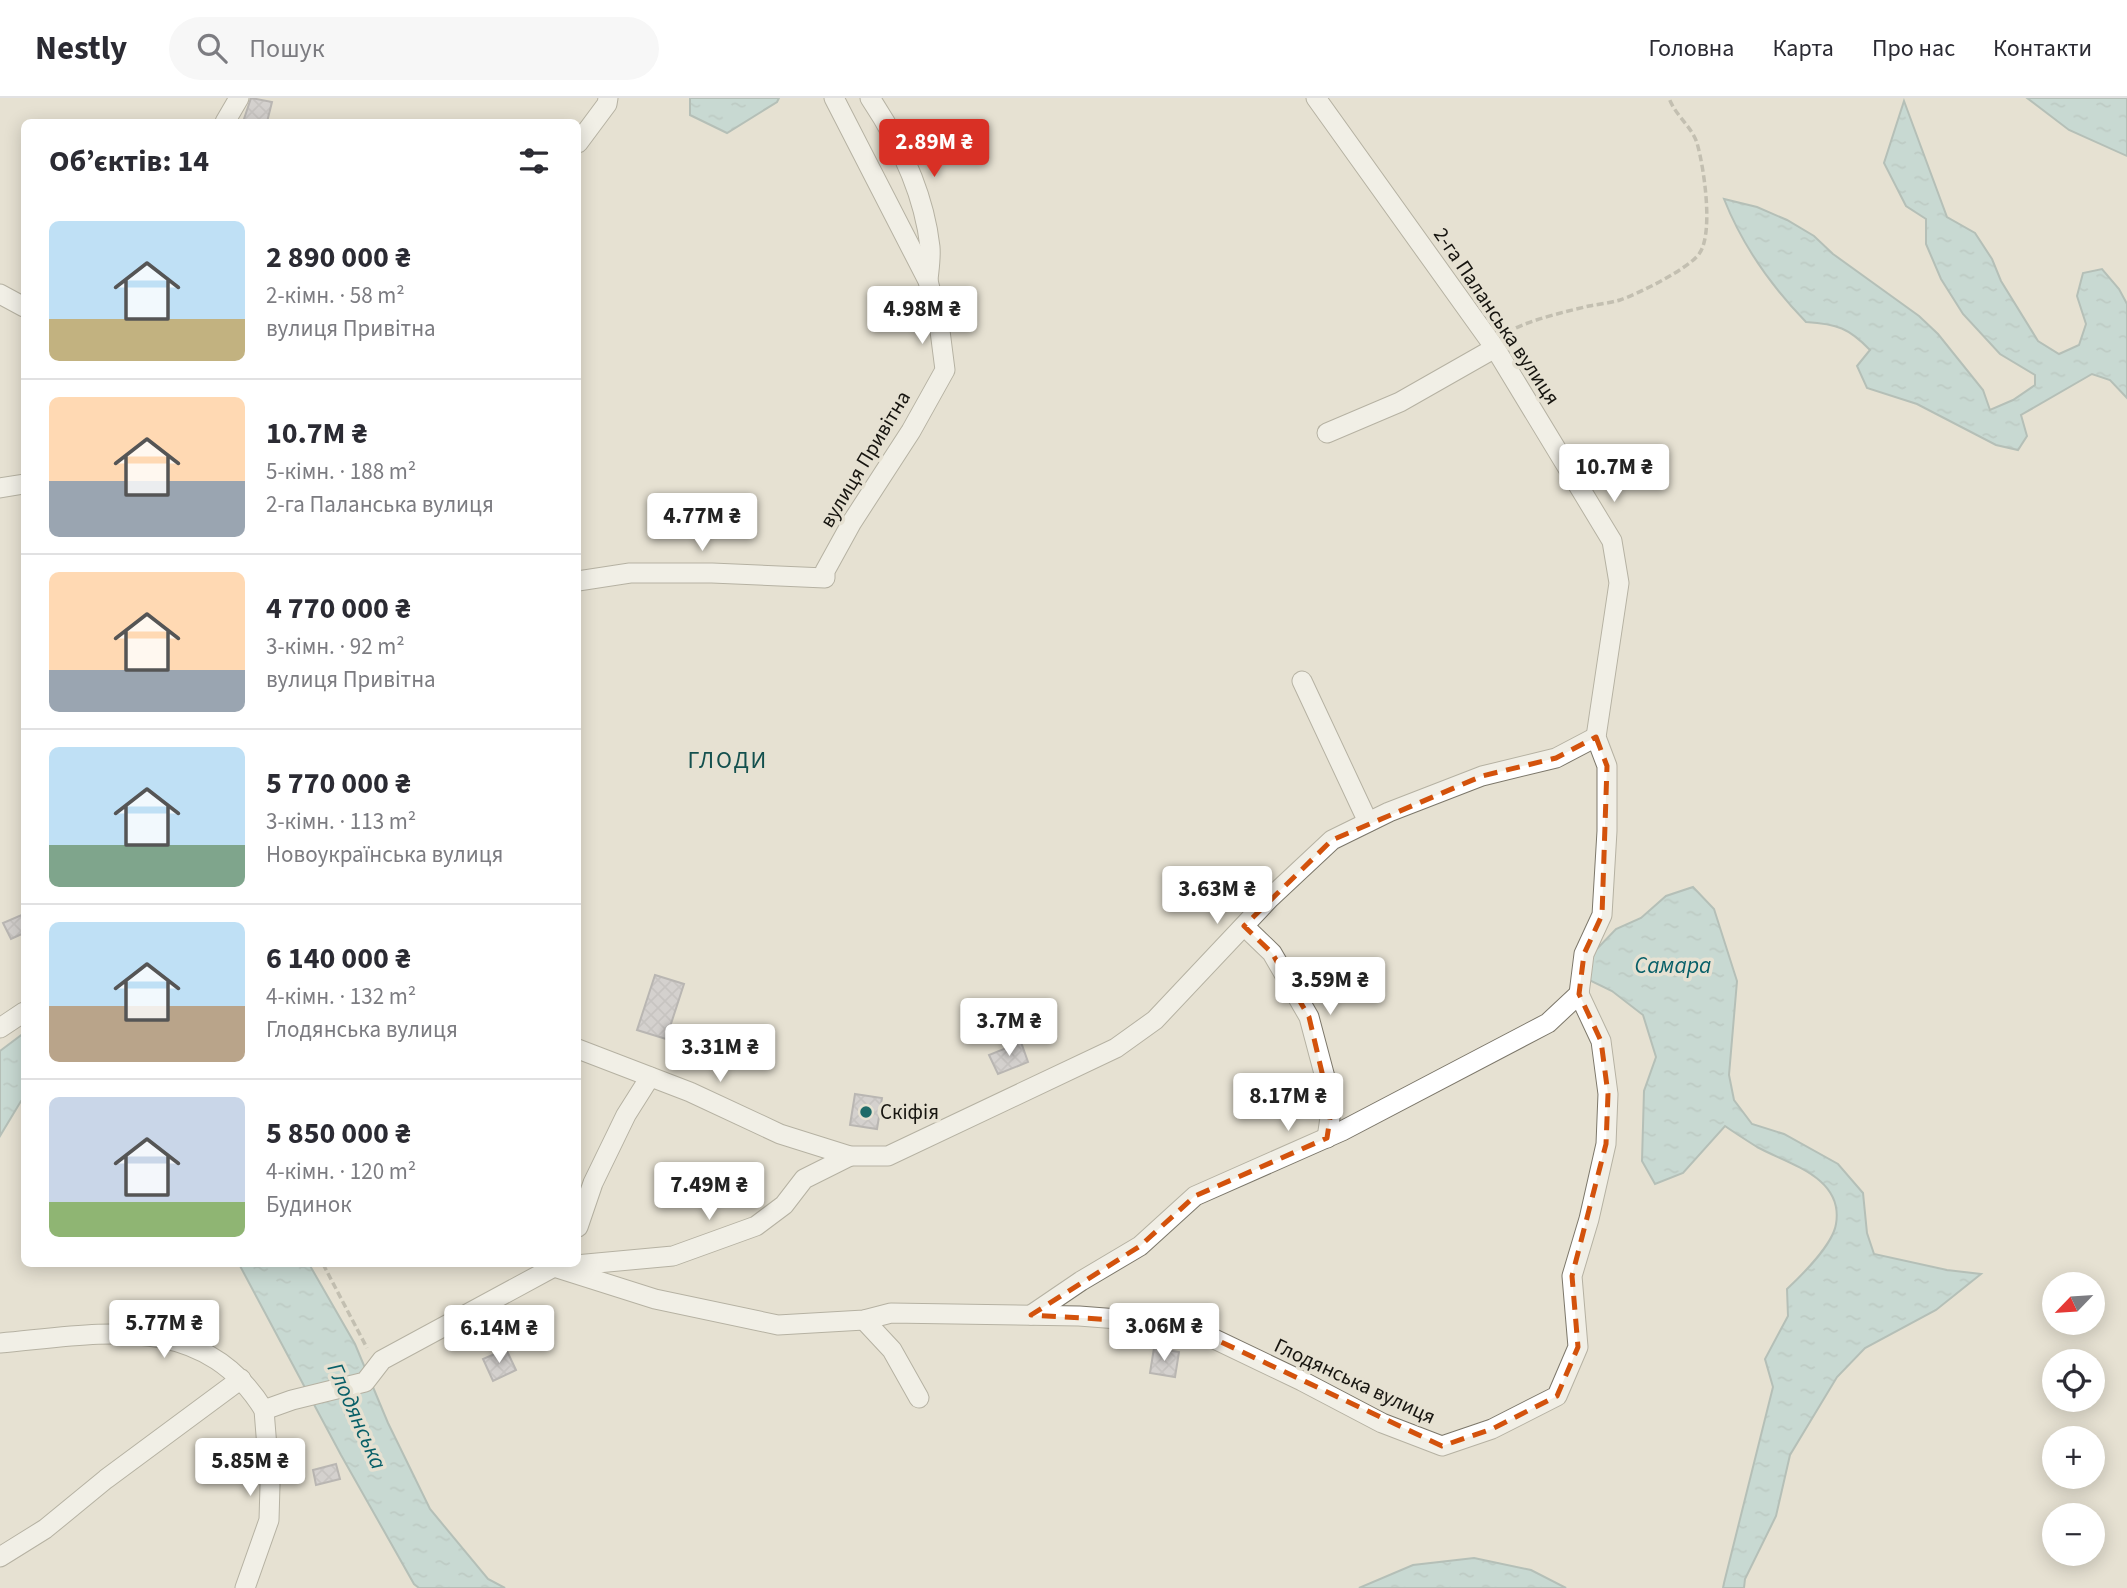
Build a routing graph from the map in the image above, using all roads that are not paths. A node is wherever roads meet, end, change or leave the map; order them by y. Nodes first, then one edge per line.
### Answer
1 (239, 98) edge
2 (608, 98) edge
3 (834, 98) edge
4 (870, 98) edge
5 (1316, 98) edge
6 (227, 119) edge
7 (581, 139) edge
8 (928, 281) junction
9 (0, 294) edge
10 (21, 305) edge
11 (1495, 348) junction
12 (1327, 433) dead end
13 (21, 484) edge
14 (0, 488) edge
15 (581, 581) edge
16 (1302, 681) dead end
17 (1596, 737) junction
18 (1368, 822) junction
19 (1244, 926) junction
20 (1578, 994) junction
21 (21, 1014) edge
22 (0, 1028) edge
23 (581, 1050) edge
24 (650, 1077) junction
25 (1326, 1138) junction
26 (850, 1156) junction
27 (581, 1218) edge
28 (581, 1263) edge
29 (551, 1267) edge
30 (561, 1267) edge
31 (1031, 1315) junction
32 (864, 1320) junction
33 (0, 1343) edge
34 (241, 1379) junction
35 (919, 1398) dead end
36 (264, 1410) junction
37 (0, 1557) edge
38 (245, 1588) edge

1 - 6 street
2 - 7 street
3 - 8 street, вулиця Привітна
4 - 8 street
5 - 11 street, 2-га Паланська вулиця
8 - 15 street, вулиця Привітна
9 - 10 street
11 - 12 street
11 - 17 street, 2-га Паланська вулиця
13 - 14 street
16 - 18 street
17 - 18 street
17 - 20 street, 2-га Паланська вулиця
18 - 19 street
19 - 25 street
19 - 26 street
20 - 25 street
20 - 31 street, Глодянська вулиця
21 - 22 street
23 - 24 street
24 - 26 street
24 - 27 street
25 - 31 street
26 - 28 street
29 - 36 street
30 - 32 street, Глодянська вулиця
31 - 32 street, Глодянська вулиця
32 - 35 street
33 - 34 street
34 - 36 street
34 - 37 street
36 - 38 street

